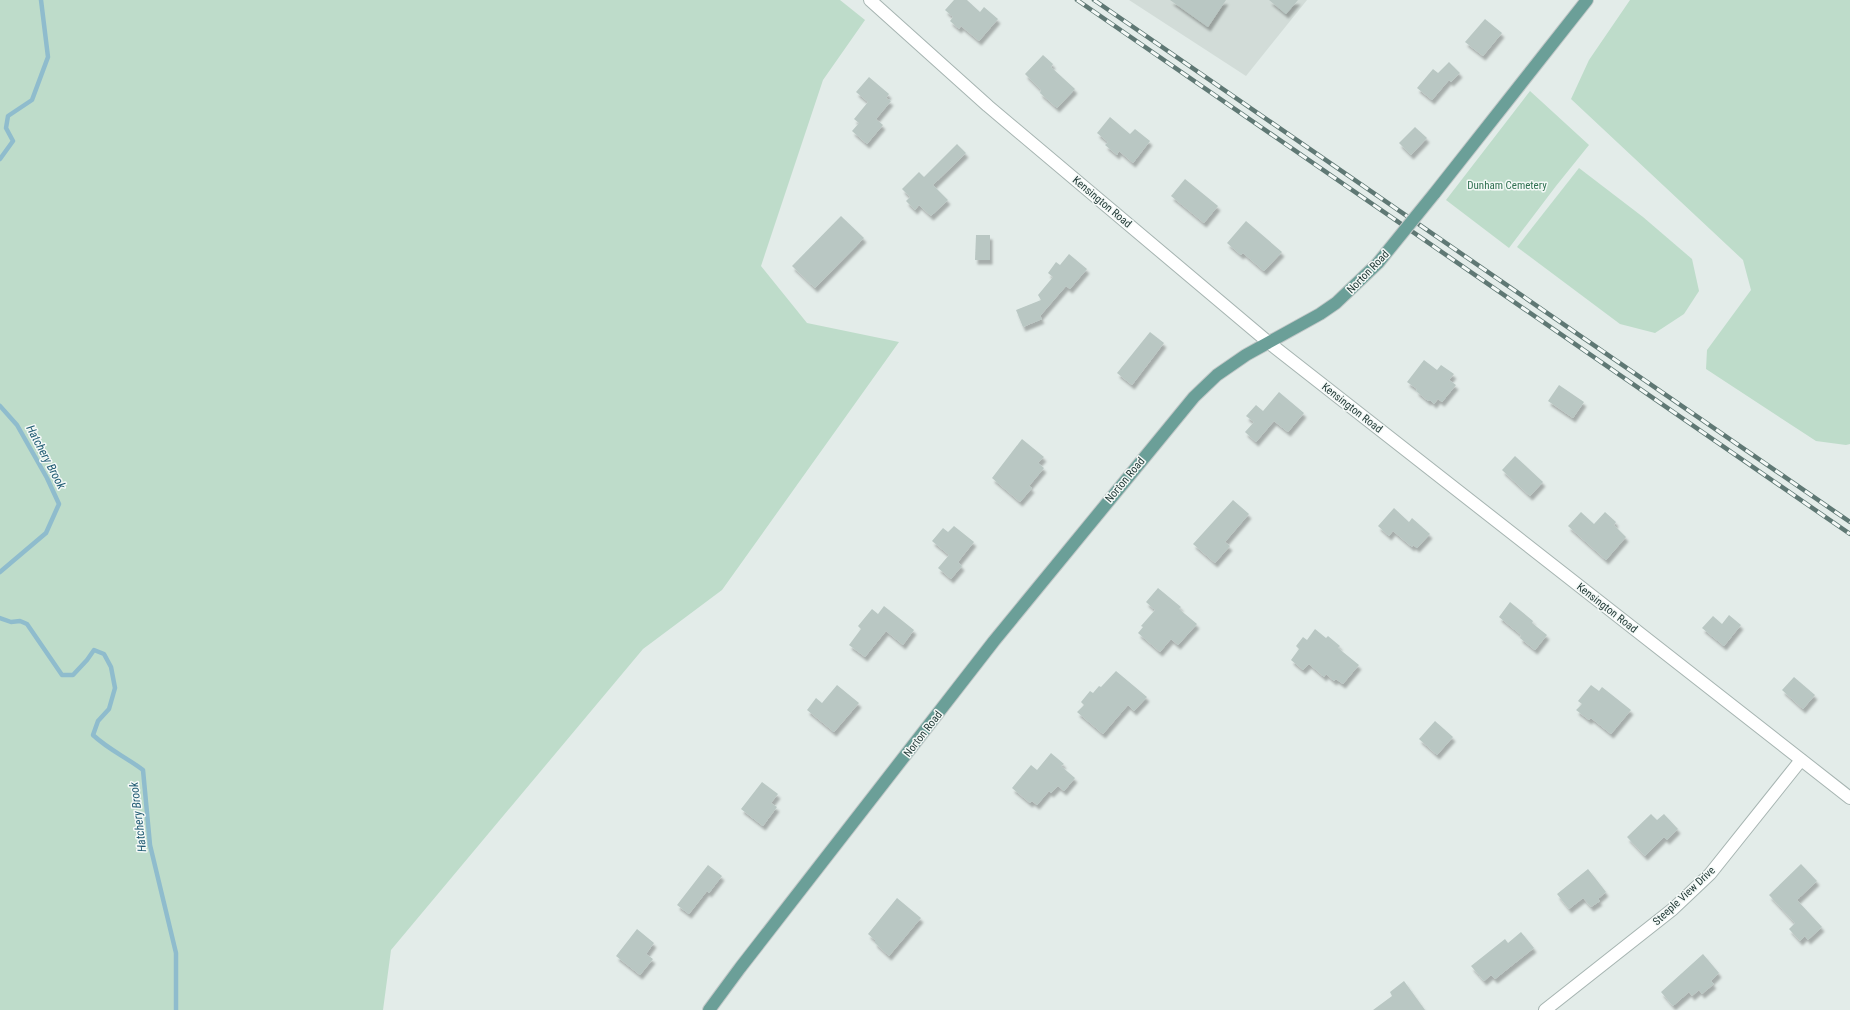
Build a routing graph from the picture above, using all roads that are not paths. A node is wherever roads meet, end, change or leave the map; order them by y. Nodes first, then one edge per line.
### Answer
1 (870, 0) edge
2 (1587, 0) edge
3 (1268, 342) junction
4 (1801, 760) junction
5 (1850, 798) edge
6 (710, 1010) edge
7 (1545, 1010) edge

1 - 3 street, Kensington Road
2 - 3 main road, Norton Road, bridge
3 - 4 street, Kensington Road
3 - 6 main road, Norton Road
4 - 5 street, Kensington Road
4 - 7 street, Steeple View Drive

